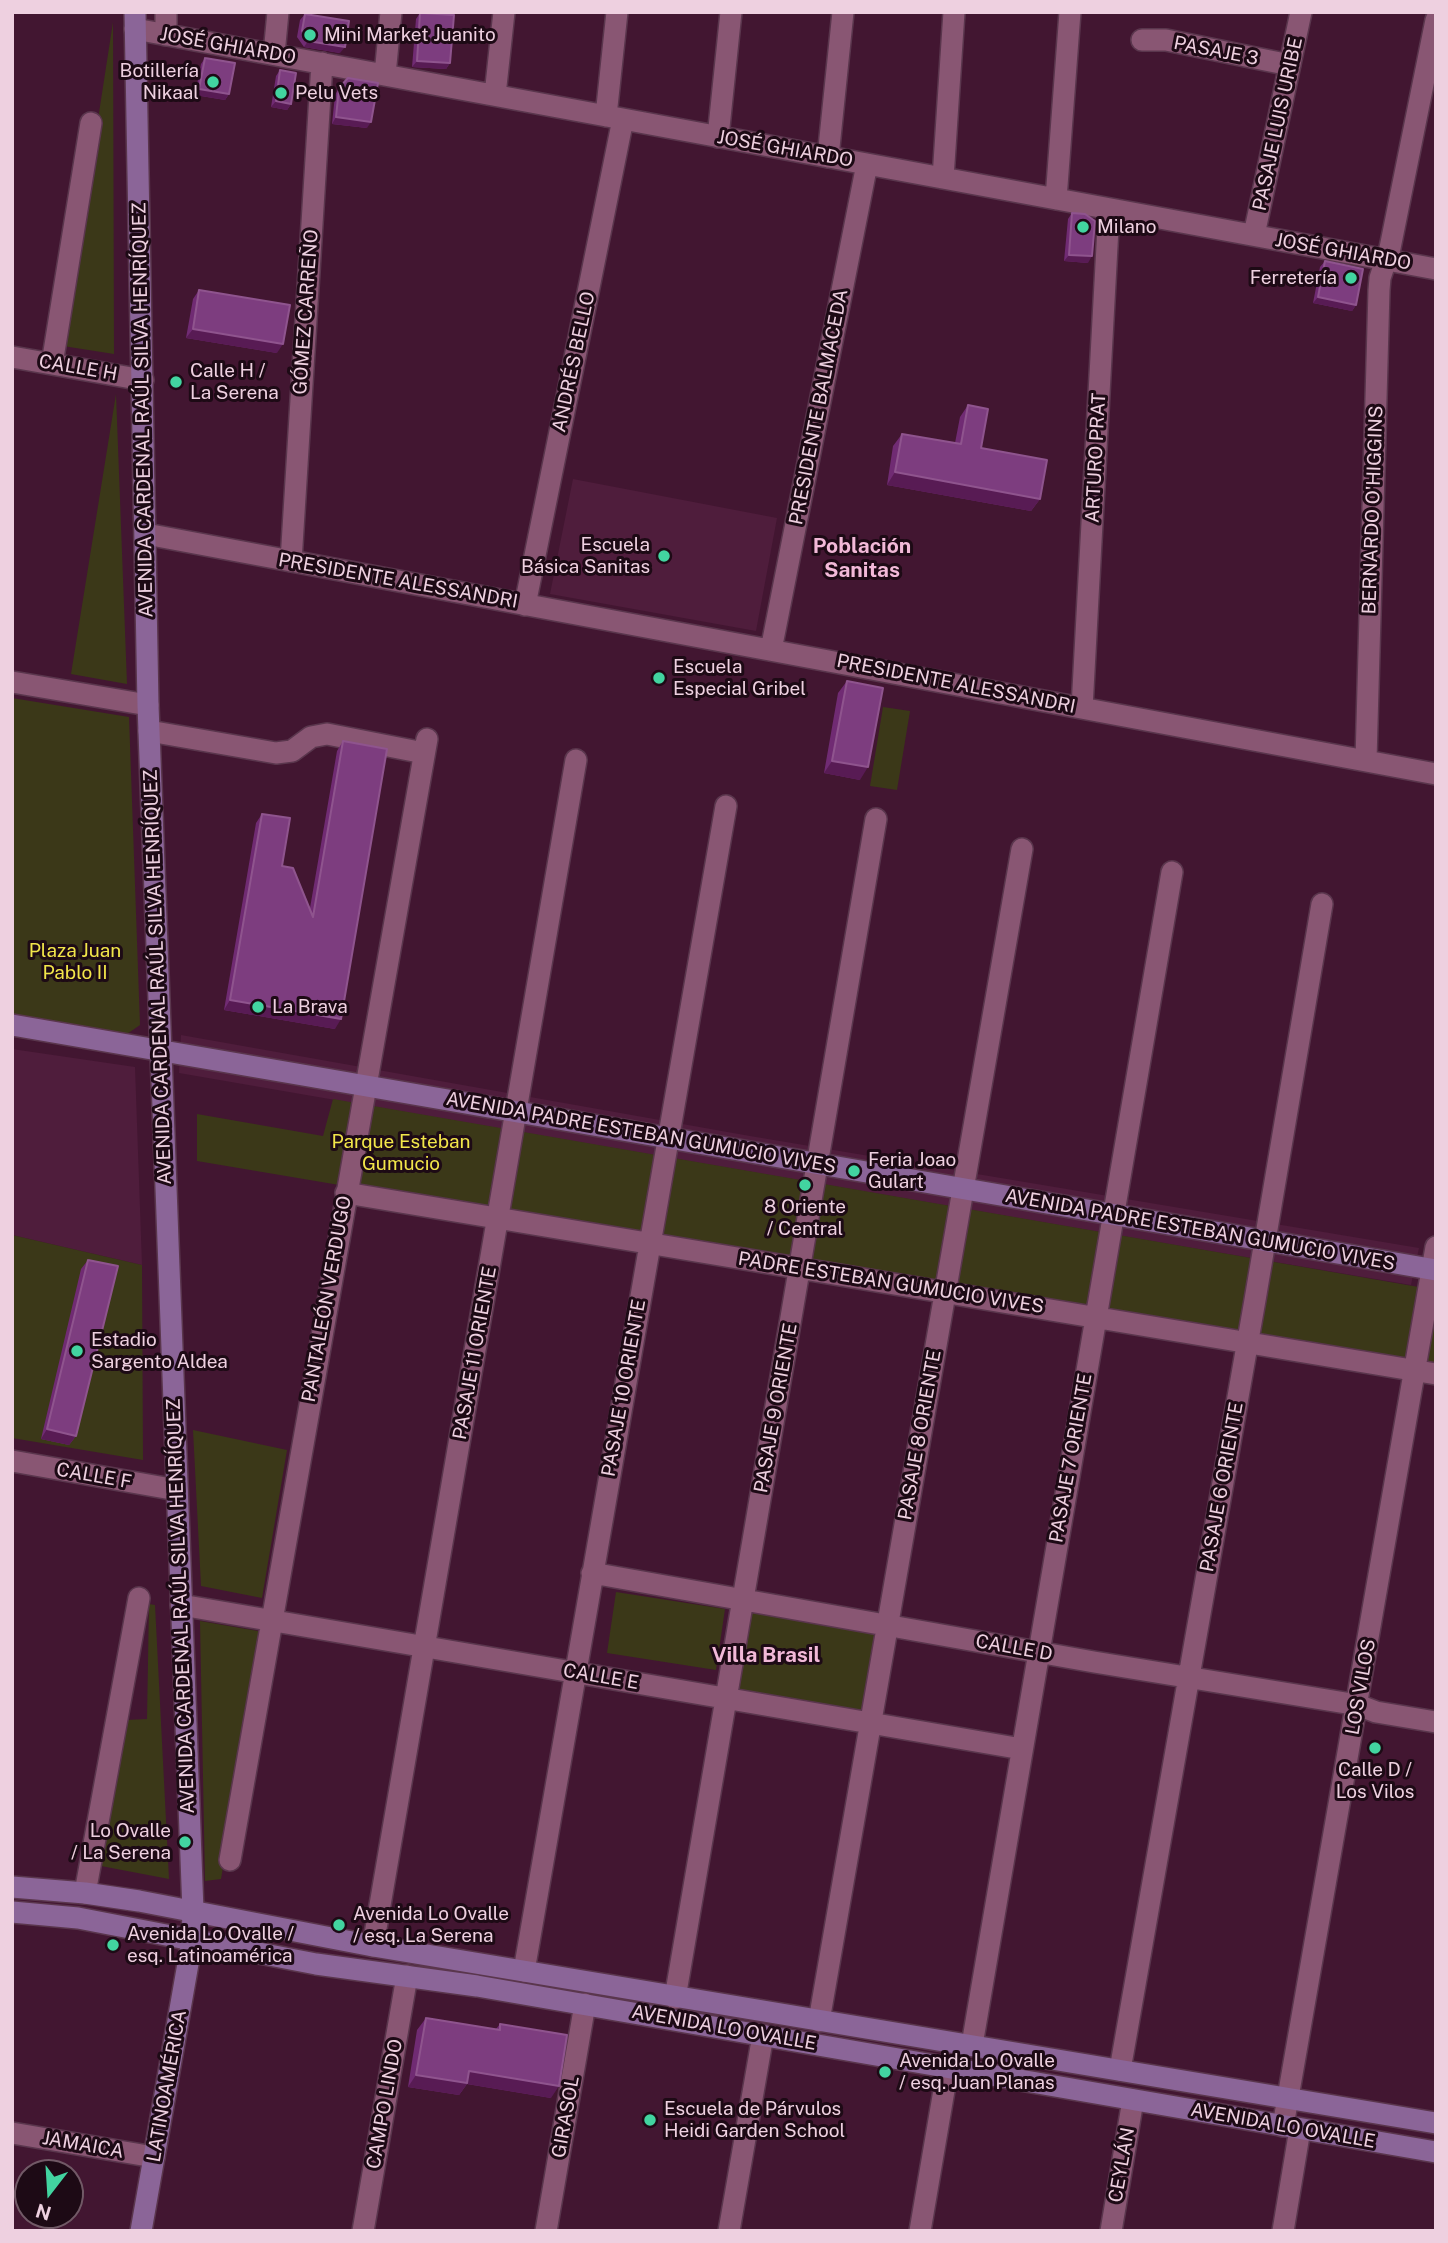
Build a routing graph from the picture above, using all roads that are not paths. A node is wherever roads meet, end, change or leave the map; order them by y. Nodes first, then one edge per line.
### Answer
1 (166, 12) edge
2 (278, 12) edge
3 (391, 12) edge
4 (504, 12) edge
5 (617, 12) edge
6 (731, 12) edge
7 (843, 12) edge
8 (954, 12) edge
9 (1070, 12) edge
10 (1301, 12) edge
11 (135, 20) edge
12 (1436, 20) edge
13 (166, 34) junction
14 (1142, 40) dead end
15 (274, 54) junction
16 (322, 63) junction
17 (1290, 65) junction
18 (385, 75) junction
19 (495, 95) junction
20 (614, 118) junction
21 (92, 123) dead end
22 (718, 136) junction
23 (828, 157) junction
24 (867, 164) junction
25 (943, 178) junction
26 (1056, 199) junction
27 (1110, 209) junction
28 (1254, 235) junction
29 (1386, 260) junction
30 (1436, 269) edge
31 (12, 357) edge
32 (51, 364) junction
33 (143, 380) junction
34 (146, 534) junction
35 (291, 561) junction
36 (525, 604) junction
37 (771, 650) junction
38 (12, 682) edge
39 (148, 705) junction
40 (1082, 708) junction
41 (149, 731) junction
42 (576, 760) dead end
43 (1366, 761) junction
44 (1436, 774) edge
45 (726, 806) dead end
46 (876, 819) dead end
47 (1022, 849) dead end
48 (1172, 872) dead end
49 (1322, 904) dead end
50 (12, 1025) edge
51 (160, 1050) junction
52 (365, 1085) junction
53 (516, 1111) junction
54 (668, 1138) junction
55 (819, 1164) junction
56 (963, 1189) junction
57 (346, 1193) junction
58 (1113, 1215) junction
59 (498, 1218) junction
60 (1265, 1241) junction
61 (649, 1243) junction
62 (1436, 1247) edge
63 (801, 1268) junction
64 (1434, 1270) edge
65 (945, 1292) junction
66 (1095, 1317) junction
67 (1247, 1342) junction
68 (1425, 1372) edge
69 (13, 1466) edge
70 (177, 1490) junction
71 (592, 1573) junction
72 (139, 1598) dead end
73 (743, 1600) junction
74 (181, 1605) junction
75 (272, 1621) junction
76 (888, 1625) junction
77 (424, 1647) junction
78 (1038, 1652) junction
79 (575, 1673) junction
80 (1188, 1677) junction
81 (727, 1699) junction
82 (1358, 1705) junction
83 (1436, 1722) edge
84 (871, 1723) junction
85 (1022, 1749) junction
86 (230, 1860) dead end
87 (12, 1887) edge
88 (85, 1894) junction
89 (193, 1911) junction
90 (12, 1912) edge
91 (192, 1941) junction
92 (373, 1946) junction
93 (524, 1971) junction
94 (407, 1976) junction
95 (675, 1998) junction
96 (585, 2004) junction
97 (819, 2021) junction
98 (763, 2035) junction
99 (972, 2045) junction
100 (948, 2067) junction
101 (1120, 2070) junction
102 (1289, 2098) junction
103 (1133, 2100) junction
104 (1436, 2123) edge
105 (1292, 2128) junction
106 (12, 2133) edge
107 (1436, 2152) edge
108 (154, 2157) junction
109 (141, 2231) edge
110 (363, 2231) edge
111 (546, 2231) edge
112 (729, 2231) edge
113 (920, 2231) edge
114 (1111, 2231) edge
115 (1283, 2231) edge

1 - 13 street
2 - 15 street
3 - 18 street
4 - 19 street
5 - 20 street, ANDRÉS BELLO
6 - 22 street
7 - 23 street
8 - 25 street
9 - 26 street
10 - 17 street, PASAJE LUIS URIBE
11 - 13 street, JOSÉ GHIARDO
11 - 33 main road, AVENIDA CARDENAL RAÚL SILVA HENRÍQUEZ
12 - 29 street, BERNARDO O'HIGGINS
13 - 15 street, JOSÉ GHIARDO
14 - 17 street, PASAJE 3
15 - 16 street, JOSÉ GHIARDO
16 - 18 street, JOSÉ GHIARDO
16 - 35 street, GÓMEZ CARREÑO
17 - 28 street, PASAJE LUIS URIBE
18 - 19 street, JOSÉ GHIARDO
19 - 20 street, JOSÉ GHIARDO
20 - 22 street, JOSÉ GHIARDO
20 - 36 street, ANDRÉS BELLO
21 - 32 street
22 - 23 street, JOSÉ GHIARDO
23 - 24 street, JOSÉ GHIARDO
24 - 25 street, JOSÉ GHIARDO
24 - 37 street, PRESIDENTE BALMACEDA
25 - 26 street, JOSÉ GHIARDO
26 - 27 street, JOSÉ GHIARDO
27 - 28 street, JOSÉ GHIARDO
27 - 40 street, ARTURO PRAT
28 - 29 street, JOSÉ GHIARDO
29 - 30 street, JOSÉ GHIARDO
29 - 43 street, BERNARDO O'HIGGINS
31 - 32 street, CALLE H
32 - 33 street, CALLE H
33 - 34 main road, AVENIDA CARDENAL RAÚL SILVA HENRÍQUEZ
34 - 35 street, PRESIDENTE ALESSANDRI
34 - 39 main road, AVENIDA CARDENAL RAÚL SILVA HENRÍQUEZ
35 - 36 street, PRESIDENTE ALESSANDRI
36 - 37 street, PRESIDENTE ALESSANDRI
37 - 40 street, PRESIDENTE ALESSANDRI
38 - 39 street
39 - 41 main road, AVENIDA CARDENAL RAÚL SILVA HENRÍQUEZ
40 - 43 street, PRESIDENTE ALESSANDRI
41 - 51 main road, AVENIDA CARDENAL RAÚL SILVA HENRÍQUEZ
41 - 52 street, PANTALEÓN VERDUGO
42 - 53 street, PASAJE 11 ORIENTE
43 - 44 street, PRESIDENTE ALESSANDRI
45 - 54 street, PASAJE 10 ORIENTE
46 - 55 street, PASAJE 9 ORIENTE
47 - 56 street, PASAJE 8 ORIENTE
48 - 58 street, PASAJE 7 ORIENTE
49 - 60 street, PASAJE 6 ORIENTE
50 - 51 main road, AVENIDA PADRE ESTEBAN GUMUCIO VIVES
51 - 52 main road, AVENIDA PADRE ESTEBAN GUMUCIO VIVES
51 - 70 main road, AVENIDA CARDENAL RAÚL SILVA HENRÍQUEZ
52 - 53 main road, AVENIDA PADRE ESTEBAN GUMUCIO VIVES
52 - 57 street, PANTALEÓN VERDUGO
53 - 54 main road, AVENIDA PADRE ESTEBAN GUMUCIO VIVES
53 - 59 street, PASAJE 11 ORIENTE
54 - 55 main road, AVENIDA PADRE ESTEBAN GUMUCIO VIVES
54 - 61 street, PASAJE 10 ORIENTE
55 - 56 main road, AVENIDA PADRE ESTEBAN GUMUCIO VIVES
55 - 63 street, PASAJE 9 ORIENTE
56 - 58 main road, AVENIDA PADRE ESTEBAN GUMUCIO VIVES
56 - 65 street, PASAJE 8 ORIENTE
57 - 59 street, PADRE ESTEBAN GUMUCIO VIVES
57 - 75 street, PANTALEÓN VERDUGO
58 - 60 main road, AVENIDA PADRE ESTEBAN GUMUCIO VIVES
58 - 66 street, PASAJE 7 ORIENTE
59 - 61 street, PADRE ESTEBAN GUMUCIO VIVES
59 - 77 street, PASAJE 11 ORIENTE
60 - 64 main road, AVENIDA PADRE ESTEBAN GUMUCIO VIVES
60 - 67 street, PASAJE 6 ORIENTE
61 - 63 street, PADRE ESTEBAN GUMUCIO VIVES
61 - 71 street, PASAJE 10 ORIENTE
62 - 64 street, LOS VILOS
63 - 65 street, PADRE ESTEBAN GUMUCIO VIVES
63 - 73 street, PASAJE 9 ORIENTE
64 - 68 street, LOS VILOS
65 - 66 street, PADRE ESTEBAN GUMUCIO VIVES
65 - 76 street, PASAJE 8 ORIENTE
66 - 67 street, PADRE ESTEBAN GUMUCIO VIVES
66 - 78 street, PASAJE 7 ORIENTE
67 - 68 street, PADRE ESTEBAN GUMUCIO VIVES
67 - 80 street, PASAJE 6 ORIENTE
68 - 82 street, LOS VILOS
69 - 70 street, CALLE F
70 - 74 main road, AVENIDA CARDENAL RAÚL SILVA HENRÍQUEZ
71 - 73 street, CALLE D
71 - 79 street, PASAJE 10 ORIENTE
72 - 88 street
73 - 76 street, CALLE D
73 - 81 street, PASAJE 9 ORIENTE
74 - 75 street, CALLE E
74 - 89 main road, AVENIDA CARDENAL RAÚL SILVA HENRÍQUEZ
75 - 77 street, CALLE E
75 - 86 street, PANTALEÓN VERDUGO
76 - 78 street, CALLE D
76 - 84 street, PASAJE 8 ORIENTE
77 - 79 street, CALLE E
77 - 92 street, PASAJE 11 ORIENTE
78 - 80 street, CALLE D
78 - 85 street, PASAJE 7 ORIENTE
79 - 81 street, CALLE E
79 - 93 street, PASAJE 10 ORIENTE
80 - 82 street, CALLE D
80 - 101 street, PASAJE 6 ORIENTE
81 - 84 street, CALLE E
81 - 95 street, PASAJE 9 ORIENTE
82 - 83 street, CALLE D
82 - 102 street, LOS VILOS
84 - 85 street, CALLE E
84 - 97 street, PASAJE 8 ORIENTE
85 - 99 street, PASAJE 7 ORIENTE
87 - 88 main road, AVENIDA LO OVALLE
88 - 89 main road, AVENIDA LO OVALLE
89 - 91 main road, AVENIDA CARDENAL RAÚL SILVA HENRÍQUEZ
89 - 92 main road, AVENIDA LO OVALLE
90 - 91 main road, AVENIDA LO OVALLE
91 - 94 main road, AVENIDA LO OVALLE
91 - 108 main road, LATINOAMÉRICA
92 - 93 main road, AVENIDA LO OVALLE
93 - 95 main road, AVENIDA LO OVALLE
94 - 96 main road, AVENIDA LO OVALLE
94 - 110 street, CAMPO LINDO
95 - 97 main road, AVENIDA LO OVALLE
96 - 98 main road, AVENIDA LO OVALLE
96 - 111 street, GIRASOL
97 - 99 main road, AVENIDA LO OVALLE
98 - 100 main road, AVENIDA LO OVALLE
98 - 112 street
99 - 101 main road, AVENIDA LO OVALLE
100 - 103 main road, AVENIDA LO OVALLE
100 - 113 street
101 - 102 main road, AVENIDA LO OVALLE
102 - 104 main road, AVENIDA LO OVALLE
102 - 105 street, LOS VILOS
103 - 105 main road, AVENIDA LO OVALLE
103 - 114 street, CEYLÁN
105 - 107 main road, AVENIDA LO OVALLE
105 - 115 street, LOS VILOS
106 - 108 street, JAMAICA
108 - 109 main road, LATINOAMÉRICA

